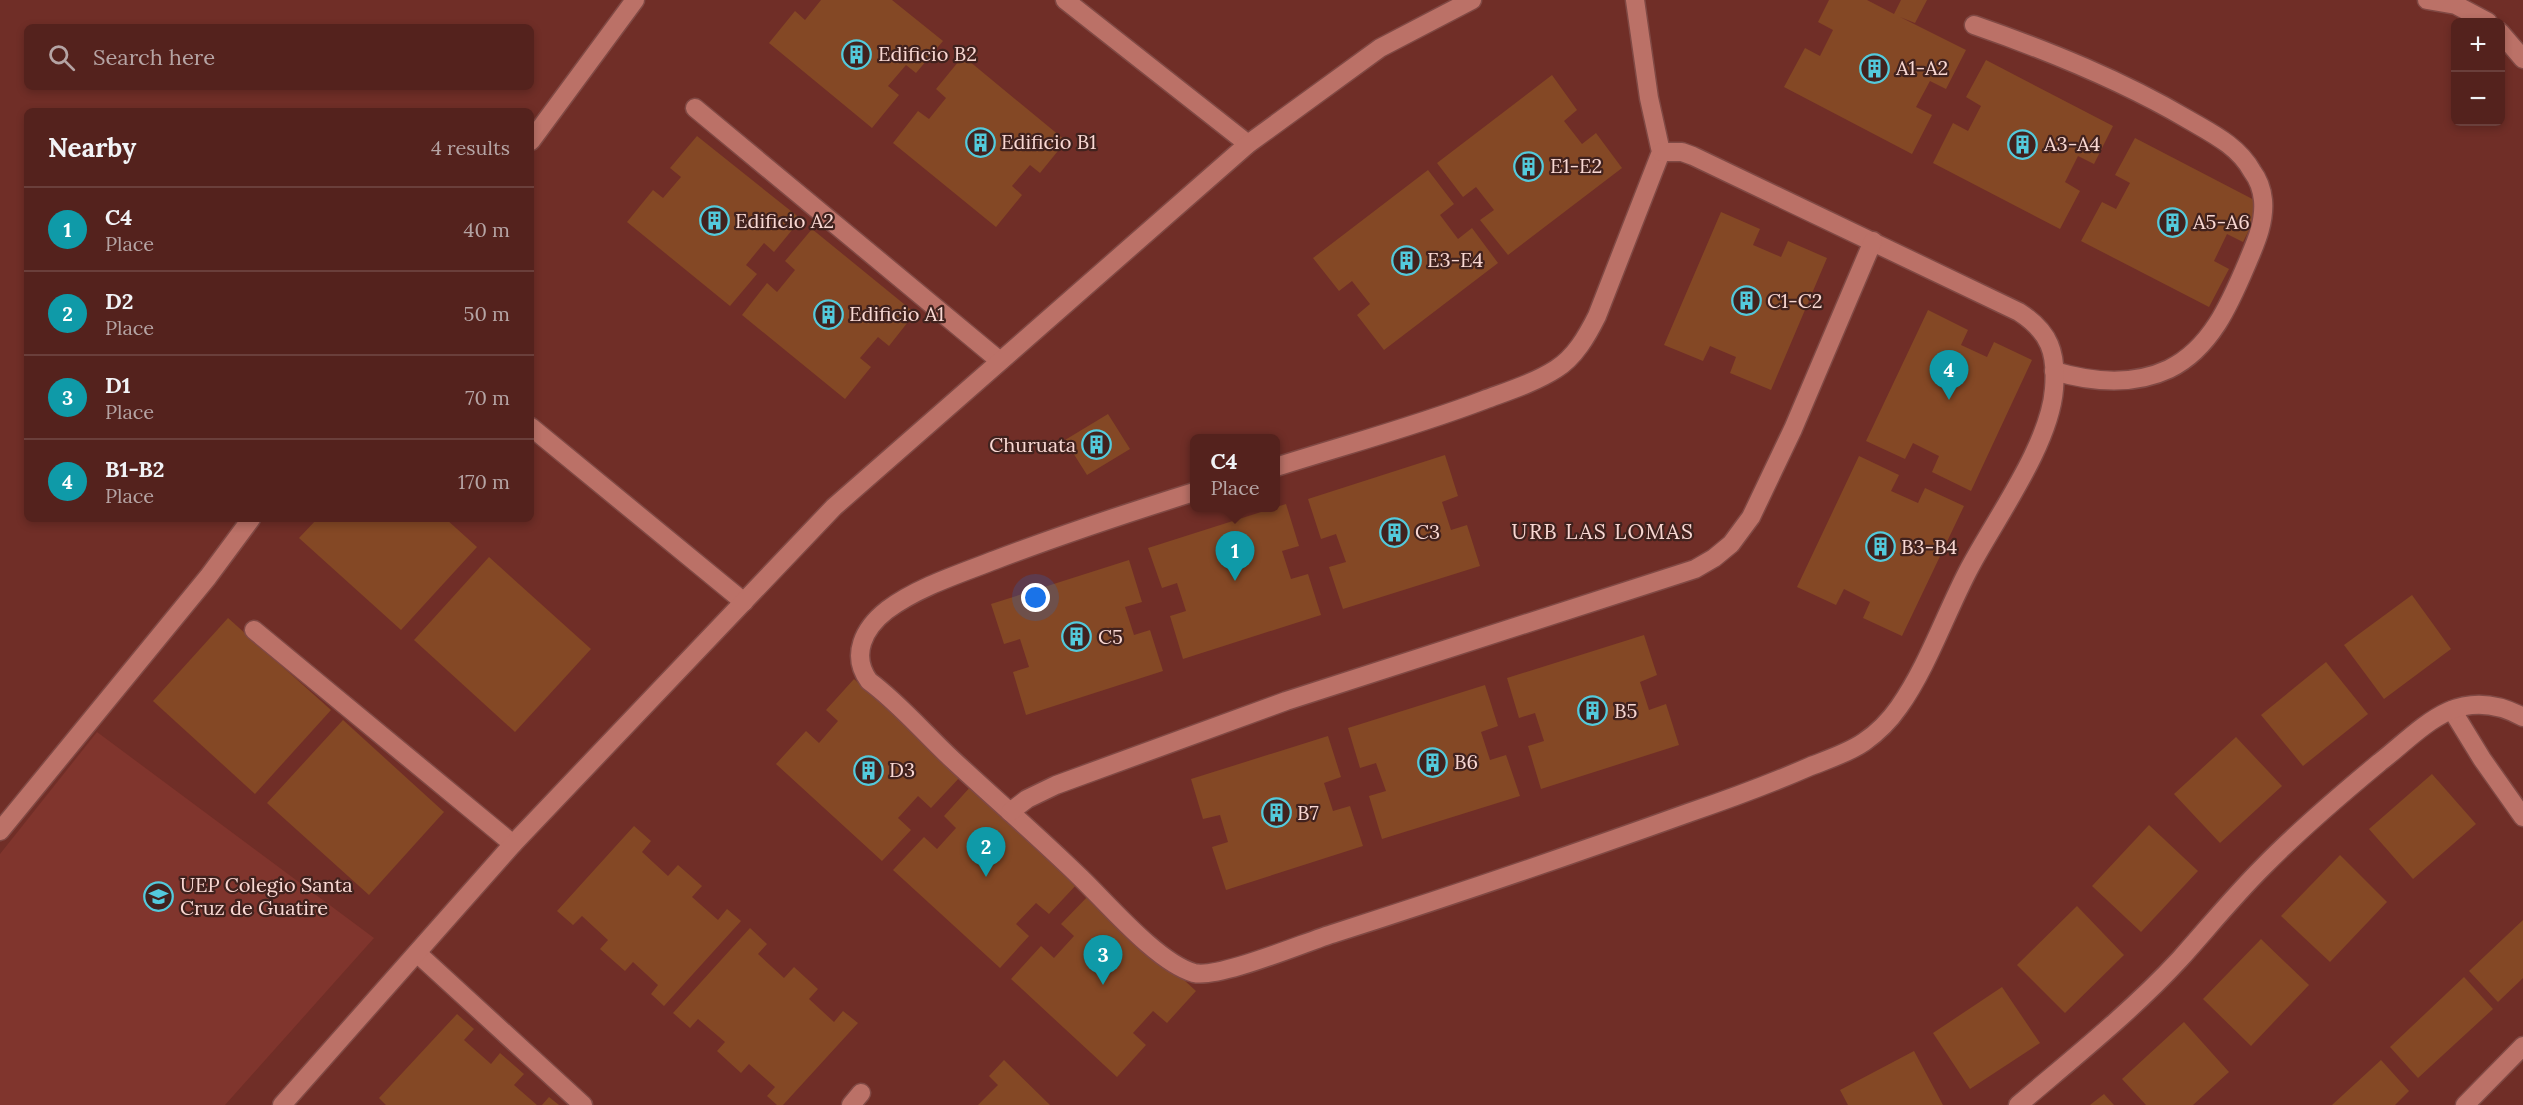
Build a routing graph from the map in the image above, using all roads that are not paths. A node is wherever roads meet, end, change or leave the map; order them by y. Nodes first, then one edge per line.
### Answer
1 (635, 0) edge
2 (1065, 0) edge
3 (1472, 0) edge
4 (1635, 0) edge
5 (2427, 0) edge
6 (2480, 18) edge
7 (1974, 25) dead end
8 (2505, 37) edge
9 (2523, 59) edge
10 (694, 108) dead end
11 (534, 137) edge
12 (1248, 144) junction
13 (1661, 152) junction
14 (1873, 241) junction
15 (1000, 361) junction
16 (2054, 371) junction
17 (534, 429) edge
18 (1280, 465) edge
19 (1190, 493) edge
20 (249, 522) edge
21 (744, 602) junction
22 (254, 630) dead end
23 (2452, 710) junction
24 (2523, 717) edge
25 (1010, 812) junction
26 (2523, 817) edge
27 (0, 831) edge
28 (513, 844) junction
29 (417, 953) junction
30 (2523, 1046) edge
31 (282, 1105) edge
32 (583, 1105) edge
33 (2018, 1105) edge
34 (2465, 1105) edge

1 - 11 street
2 - 12 street
3 - 12 street
4 - 13 street
5 - 6 street
7 - 16 street
8 - 9 street
10 - 15 street
12 - 15 street
13 - 14 street
13 - 18 street
14 - 16 street
14 - 25 street
15 - 21 street
16 - 25 street
17 - 21 street
19 - 25 street
20 - 27 street
21 - 28 street
22 - 28 street
23 - 24 street
23 - 26 street
23 - 33 street
28 - 29 street
29 - 31 street
29 - 32 street
30 - 34 street

